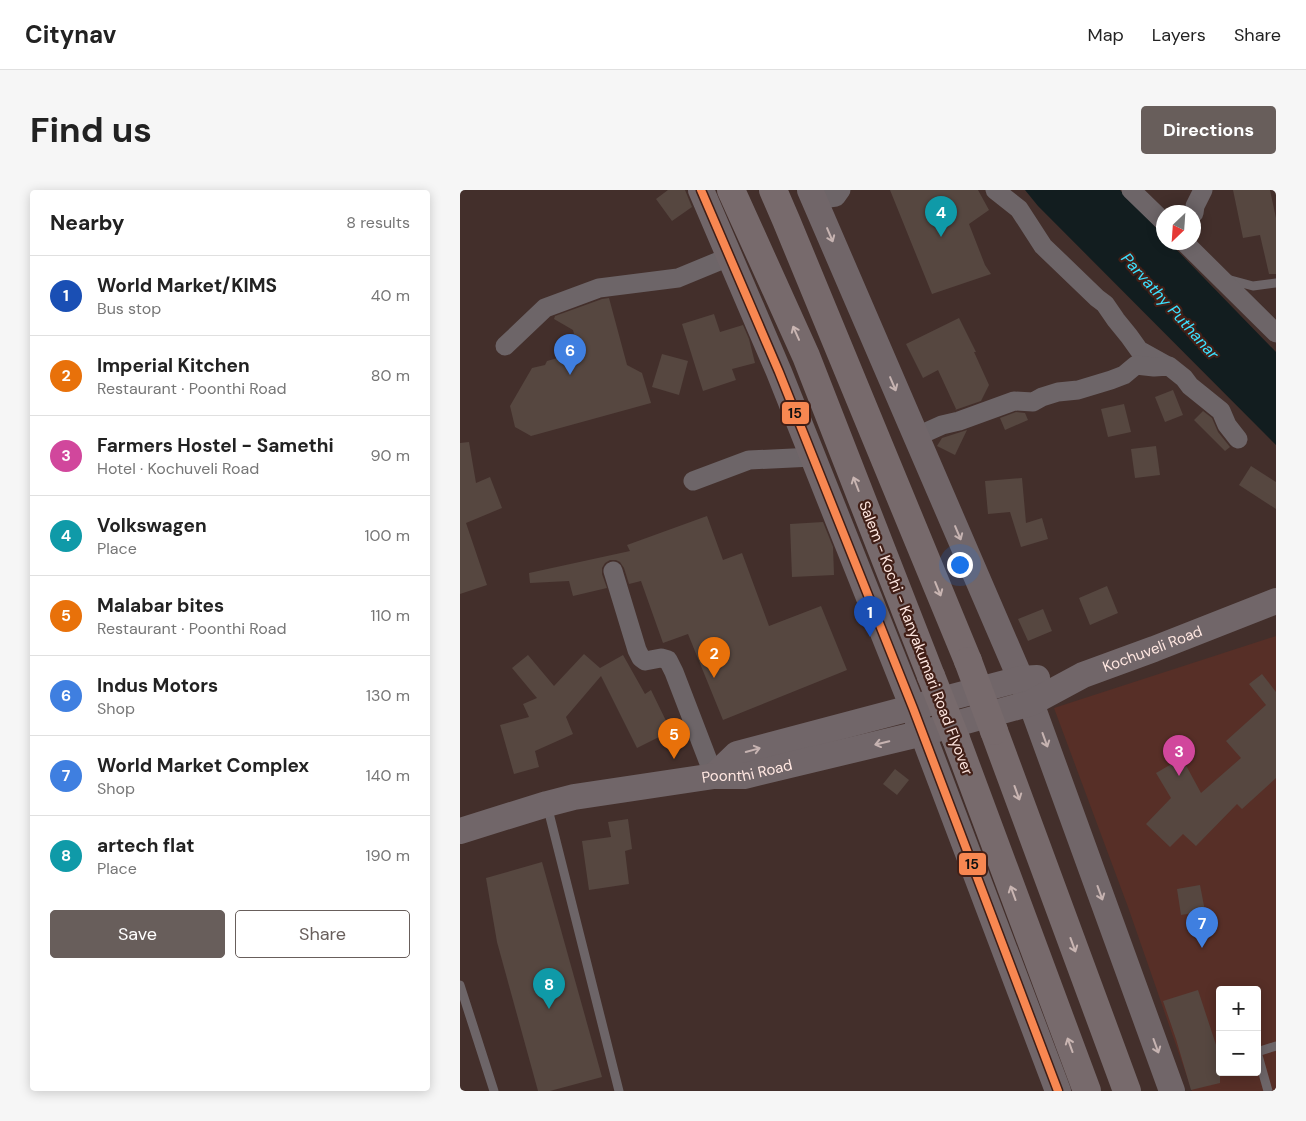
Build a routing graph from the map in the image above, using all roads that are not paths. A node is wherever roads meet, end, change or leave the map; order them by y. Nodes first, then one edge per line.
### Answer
1 (701, 190) edge
2 (732, 190) edge
3 (773, 190) edge
4 (841, 190) edge
5 (995, 190) edge
6 (1131, 190) edge
7 (1203, 190) edge
8 (813, 196) edge
9 (1196, 205) edge
10 (1156, 214) edge
11 (1193, 250) edge
12 (729, 257) junction
13 (1220, 277) junction
14 (1276, 283) edge
15 (1276, 333) edge
16 (505, 346) dead end
17 (1169, 366) junction
18 (915, 435) junction
19 (1238, 438) dead end
20 (813, 457) junction
21 (693, 481) dead end
22 (613, 572) dead end
23 (1276, 601) edge
24 (1083, 675) junction
25 (1020, 679) junction
26 (1031, 703) junction
27 (913, 708) junction
28 (923, 733) junction
29 (714, 776) junction
30 (547, 804) junction
31 (460, 831) edge
32 (460, 985) edge
33 (1276, 1046) edge
34 (1261, 1051) edge
35 (1261, 1066) edge
36 (494, 1091) edge
37 (619, 1091) edge
38 (1058, 1091) edge
39 (1087, 1091) edge
40 (1127, 1091) edge
41 (1172, 1091) edge
42 (1268, 1091) edge

1 - 12 street
39 -> 2 highway, Salem - Kochi - Kanyakumari Road Flyover, bridge
3 -> 40 highway, bridge
4 - 8 street
5 - 17 street
6 - 10 street
7 - 9 street
8 -> 18 street
11 - 13 street
12 - 16 street
12 - 20 street
13 - 14 lane
13 - 15 street
17 - 18 street
17 - 19 street
18 -> 25 street
20 - 21 street
20 - 27 street
22 - 29 street
23 - 24 street, Kochuveli Road
24 - 25 street
24 - 26 street, Kochuveli Road
25 - 26 street
25 - 27 street
26 - 28 street, Poonthi Road
26 -> 41 street
27 - 28 street
29 -> 27 street
28 -> 29 street, Poonthi Road
28 - 38 street
29 - 30 street, Poonthi Road
30 - 31 street, Poonthi Road
30 - 37 lane
32 - 36 lane
33 - 34 lane
35 - 42 lane

